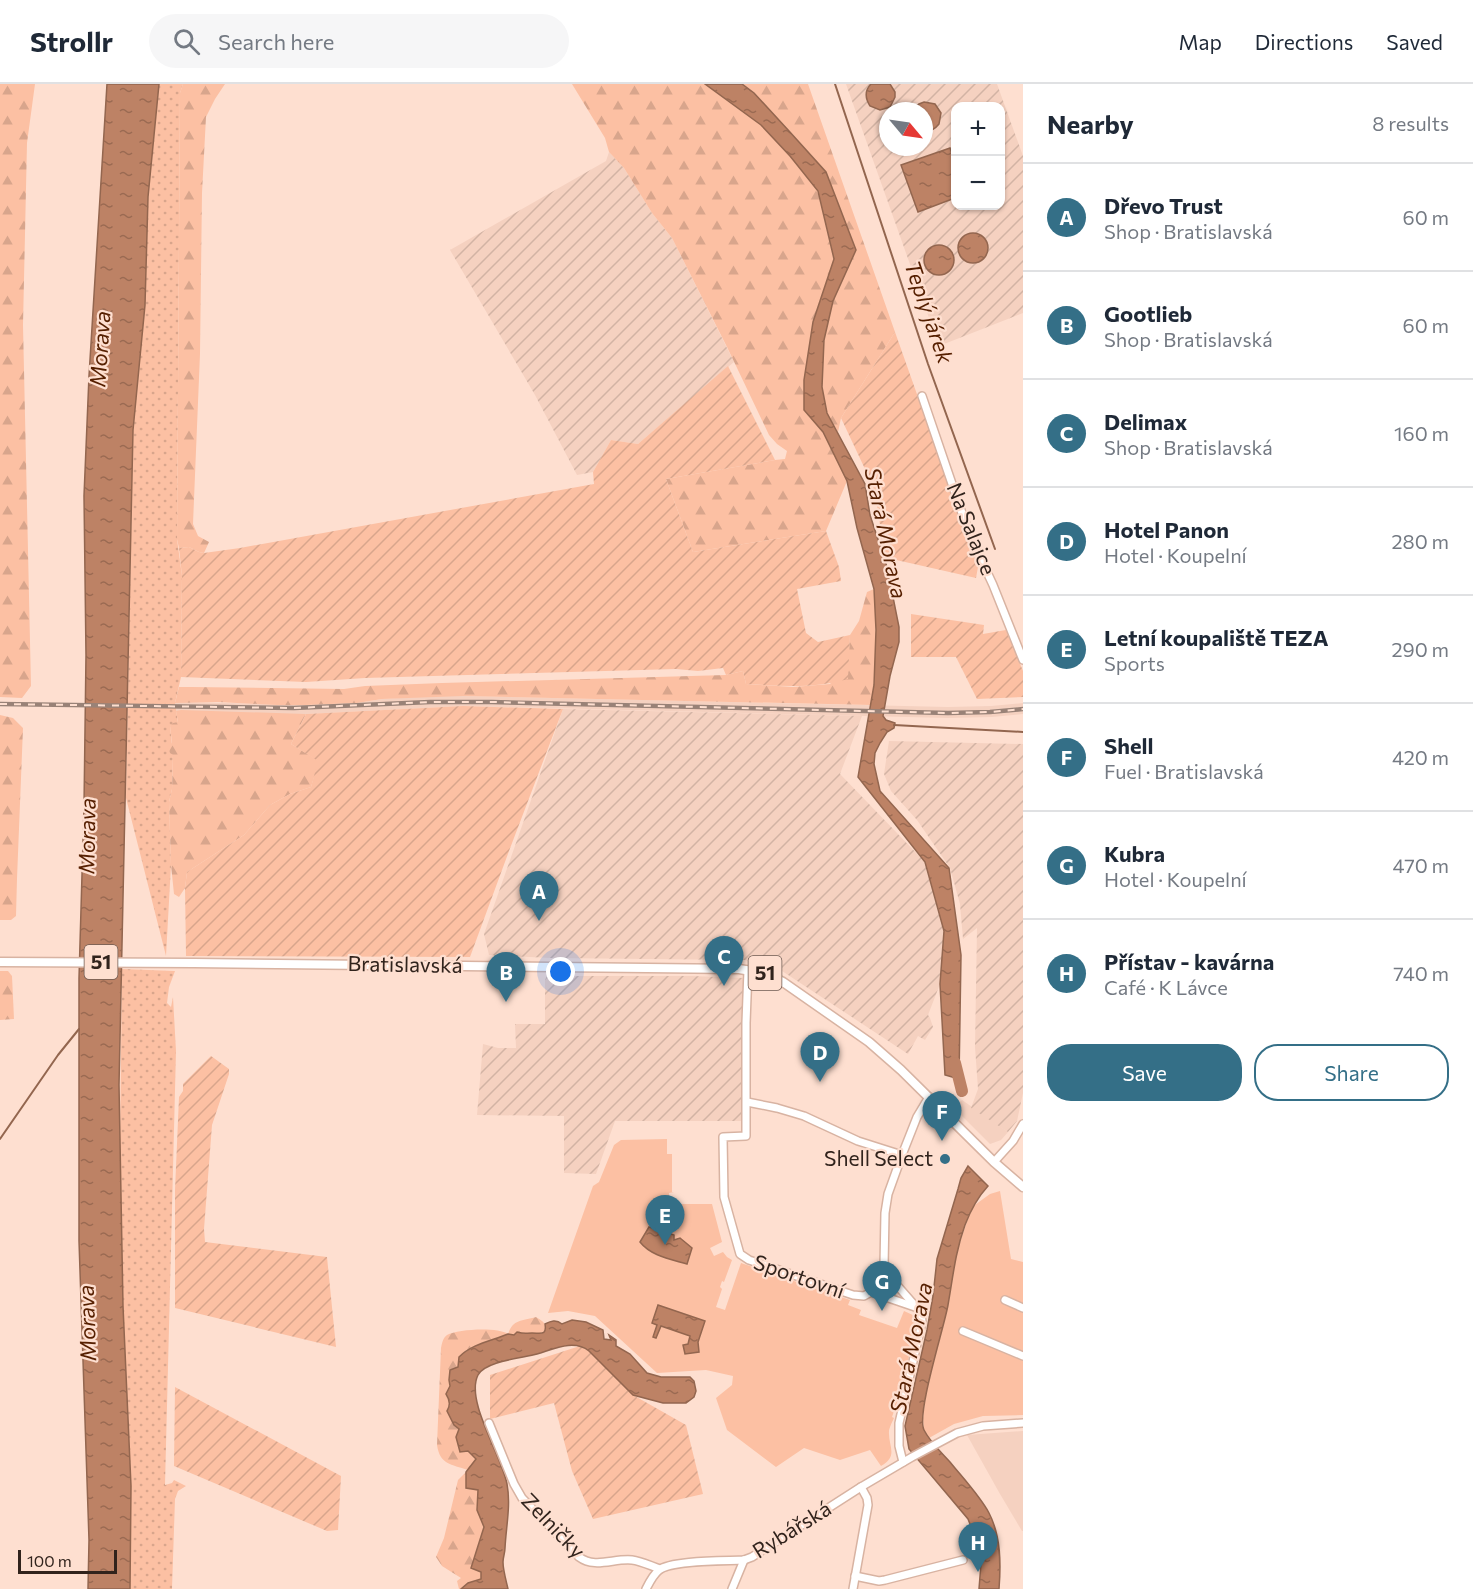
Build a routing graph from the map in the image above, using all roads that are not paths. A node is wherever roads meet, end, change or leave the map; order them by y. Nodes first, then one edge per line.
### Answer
1 (922, 396) dead end
2 (1023, 660) edge
3 (0, 962) edge
4 (748, 970) junction
5 (928, 1097) junction
6 (747, 1102) junction
7 (1023, 1124) edge
8 (902, 1155) junction
9 (994, 1162) junction
10 (1023, 1187) edge
11 (884, 1266) junction
12 (871, 1292) junction
13 (1005, 1300) dead end
14 (917, 1308) junction
15 (1023, 1308) edge
16 (963, 1331) dead end
17 (1023, 1356) edge
18 (489, 1423) dead end
19 (1023, 1423) edge
20 (903, 1462) junction
21 (861, 1487) junction
22 (744, 1560) junction
23 (963, 1560) dead end
24 (660, 1569) junction
25 (855, 1576) junction
26 (646, 1589) edge
27 (732, 1589) edge
28 (853, 1589) edge

1 - 2 street, Na Salajce
3 - 4 main road, Bratislavská / 51
4 - 5 main road, Bratislavská / 51
4 - 6 street
5 - 8 street
5 - 9 main road, Bratislavská / 51
6 - 8 street
6 - 12 street, Sportovní
7 - 9 street
8 - 11 street
9 - 10 main road, 51
11 - 12 street
11 - 14 street
12 - 14 street
13 - 15 street
14 - 20 street
16 - 17 street
18 - 24 street, Zelničky
19 - 20 street, Rybářská
20 - 21 street, Rybářská
21 - 22 street, Rybářská
21 - 25 street
22 - 24 street, Rybářská
22 - 27 street
23 - 25 street
24 - 26 street
25 - 28 street

